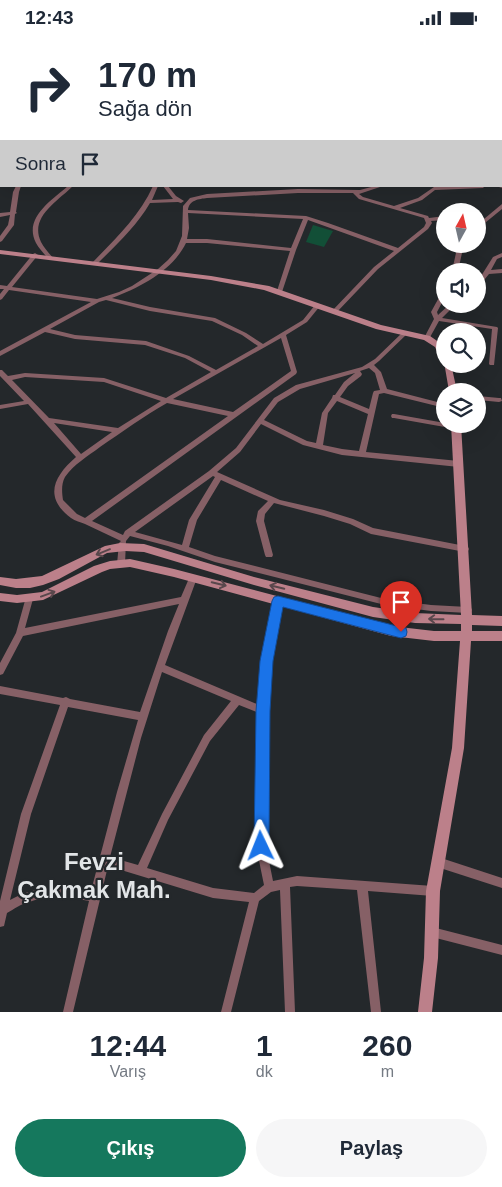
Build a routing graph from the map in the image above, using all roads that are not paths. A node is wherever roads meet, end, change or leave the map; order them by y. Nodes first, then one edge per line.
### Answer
1 (18, 187) edge
2 (69, 187) edge
3 (156, 187) edge
4 (167, 187) edge
5 (232, 187) edge
6 (379, 187) edge
7 (467, 187) edge
8 (285, 189) edge
9 (318, 189) edge
10 (354, 192) junction
11 (232, 195) junction
12 (180, 200) junction
13 (188, 202) junction
14 (148, 203) junction
15 (502, 206) edge
16 (394, 208) junction
17 (185, 211) junction
18 (14, 213) junction
19 (0, 215) edge
20 (486, 218) edge
21 (306, 219) junction
22 (436, 219) edge
23 (429, 220) junction
24 (0, 240) edge
25 (184, 241) junction
26 (293, 250) junction
27 (398, 251) junction
28 (0, 252) edge
29 (35, 255) junction
30 (502, 255) edge
31 (50, 258) junction
32 (94, 264) junction
33 (487, 271) joint
34 (502, 271) edge
35 (159, 272) junction
36 (0, 287) edge
37 (8, 288) junction
38 (280, 291) junction
39 (0, 298) edge
40 (107, 299) junction
41 (97, 301) junction
42 (317, 306) junction
43 (436, 308) edge
44 (334, 312) junction
45 (444, 313) edge
46 (437, 319) junction
47 (44, 330) junction
48 (405, 333) junction
49 (283, 335) junction
50 (427, 338) junction
51 (436, 343) edge
52 (262, 346) junction
53 (0, 355) edge
54 (370, 365) junction
55 (492, 365) dead end
56 (356, 370) junction
57 (215, 372) junction
58 (0, 373) edge
59 (6, 379) junction
60 (384, 391) junction
61 (335, 397) junction
62 (486, 399) edge
63 (166, 400) junction
64 (499, 400) dead end
65 (29, 402) junction
66 (436, 404) edge
67 (0, 407) edge
68 (372, 413) junction
69 (235, 415) junction
70 (394, 416) dead end
71 (47, 420) junction
72 (260, 421) junction
73 (436, 422) edge
74 (118, 430) junction
75 (457, 433) edge
76 (319, 446) junction
77 (362, 454) junction
78 (81, 458) junction
79 (459, 464) junction
80 (216, 475) junction
81 (273, 500) junction
82 (86, 521) junction
83 (125, 540) junction
84 (185, 549) junction
85 (465, 549) junction
86 (269, 555) dead end
87 (121, 563) junction
88 (193, 578) junction
89 (0, 581) edge
90 (0, 597) edge
91 (29, 599) junction
92 (184, 600) junction
93 (278, 601) junction
94 (468, 615) junction
95 (502, 621) edge
96 (20, 633) junction
97 (502, 636) edge
98 (466, 637) junction
99 (161, 667) junction
100 (0, 671) edge
101 (0, 690) edge
102 (238, 700) junction
103 (66, 701) junction
104 (263, 711) junction
105 (143, 717) junction
106 (105, 860) junction
107 (438, 862) junction
108 (141, 871) junction
109 (502, 883) edge
110 (285, 884) junction
111 (362, 886) junction
112 (269, 887) junction
113 (433, 891) junction
114 (95, 897) junction
115 (255, 898) junction
116 (2, 909) edge
117 (0, 922) edge
118 (432, 932) junction
119 (502, 950) edge
120 (68, 1012) edge
121 (226, 1012) edge
122 (290, 1012) edge
123 (376, 1012) edge
124 (425, 1012) edge

1 - 18 street
2 - 31 street
3 - 14 street
4 - 12 street
5 - 11 street
6 - 10 street
7 - 16 street
8 - 9 street
8 - 11 street
9 - 10 street
10 - 16 street
11 - 13 street
12 - 13 street
12 - 14 street
13 - 17 street
14 - 32 street
15 - 20 street
16 - 23 street
17 - 21 street
17 - 25 street
18 - 19 street
18 - 24 street
21 - 26 street
21 - 27 street
22 - 23 street
23 - 27 street
25 - 26 street
25 - 35 street
26 - 38 street
27 - 44 street
28 - 29 street
29 - 31 street
29 - 37 street
30 - 33 street
31 - 32 street
32 - 35 street
33 - 34 street
35 - 38 street
35 - 40 street
36 - 37 street
37 - 39 street
37 - 41 street
38 - 42 street
40 - 41 street
40 - 52 street
41 - 47 street
42 - 44 street
42 - 49 street
43 - 46 street
44 - 48 street
45 - 46 street
46 - 50 street
46 - 55 street
47 - 53 street
47 - 57 street
48 - 50 street
48 - 54 street
49 - 52 street
49 - 69 street
50 - 51 street
52 - 57 street
54 - 56 street
54 - 60 street
56 - 61 street
56 - 72 street
57 - 63 street
58 - 59 street
59 - 63 street
59 - 65 street
60 - 66 street
60 - 68 street
61 - 68 street
61 - 76 street
62 - 64 street
63 - 69 street
63 - 74 street
65 - 67 street
65 - 71 street
68 - 77 street
69 - 82 street
70 - 73 street
71 - 74 street
71 - 78 street
72 - 76 street
72 - 80 street
74 - 78 street
75 - 79 street
76 - 77 street
77 - 79 street
78 - 82 street
79 - 85 street
80 - 81 street
80 - 83 street
80 - 84 street
81 - 85 street
81 - 86 street
82 - 83 street
83 - 84 street
83 - 87 street
83 -> 89 street
94 -> 83 street
84 - 94 street
85 - 94 street
87 - 88 street
91 -> 87 street
88 - 92 street
88 -> 93 street
90 - 91 street
91 - 96 street
92 - 96 street
92 - 99 street
93 - 98 street
93 - 104 street
94 - 95 street
94 - 98 street
96 - 100 street
97 - 98 street
98 - 107 street
99 - 102 street
99 - 105 street
101 - 103 street
102 - 104 street
102 - 108 street
103 - 105 street
103 - 116 street
104 - 112 street
105 - 106 street
106 - 108 street
106 - 114 street
107 - 109 street
107 - 113 street
108 - 115 street
110 - 111 street
110 - 112 street
110 - 122 street
111 - 113 street
111 - 123 street
112 - 115 street
113 - 118 street
114 - 116 street
114 - 120 street
115 - 121 street
116 - 117 street
118 - 119 street
118 - 124 street

